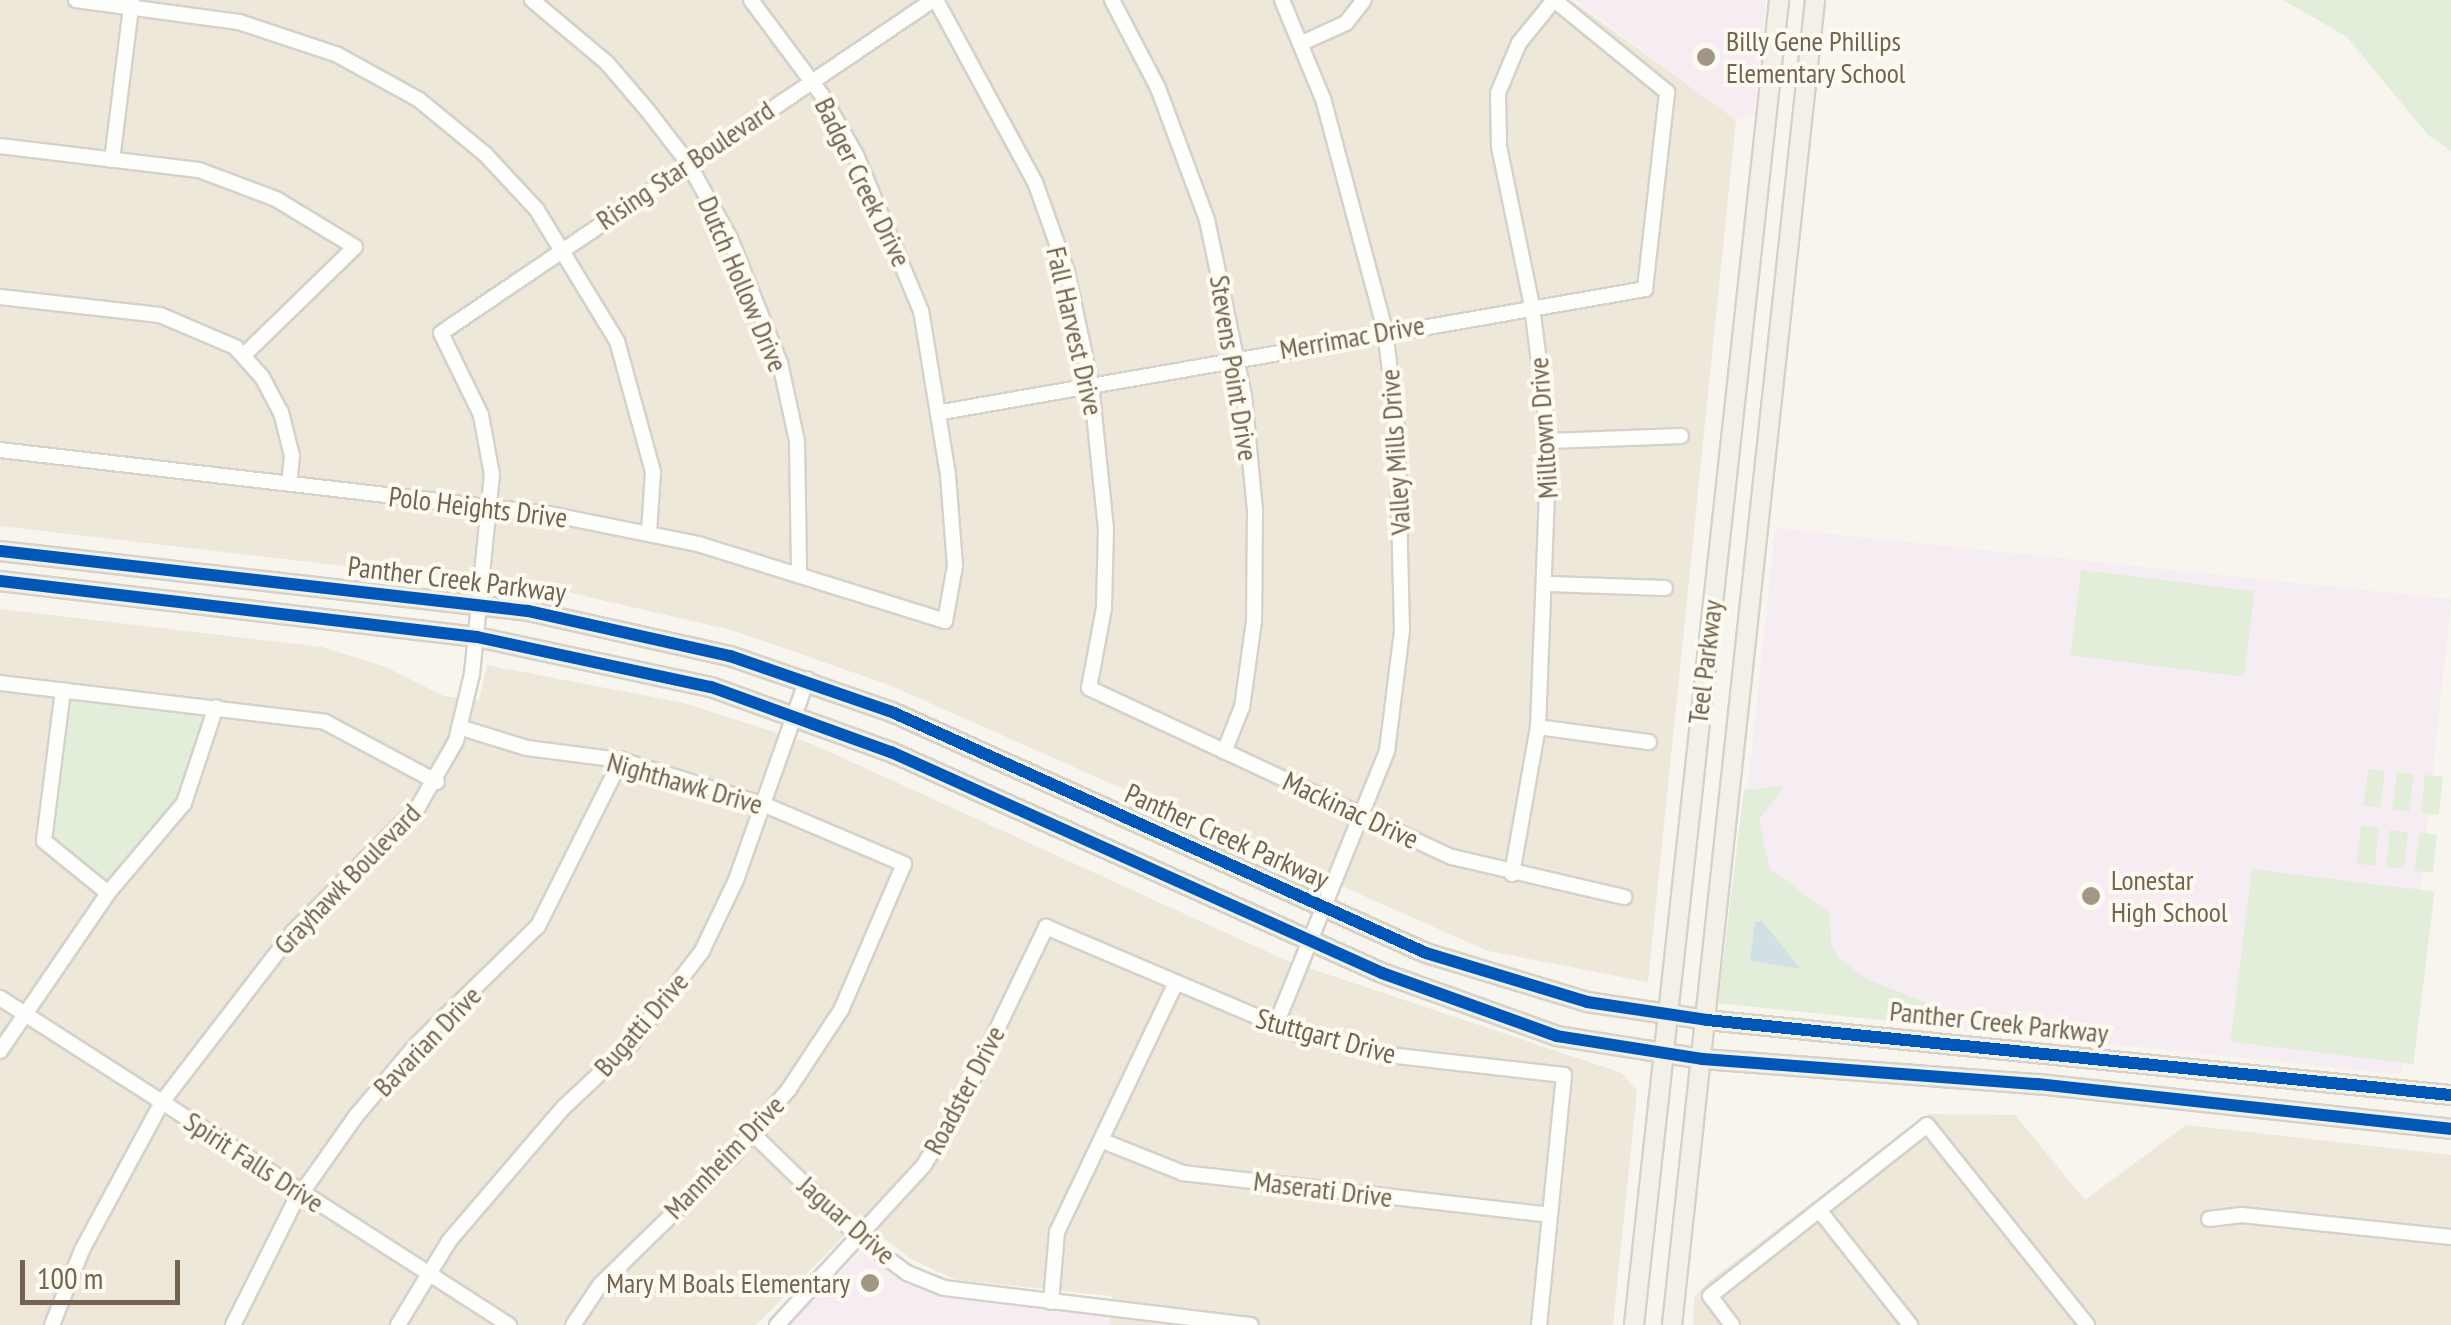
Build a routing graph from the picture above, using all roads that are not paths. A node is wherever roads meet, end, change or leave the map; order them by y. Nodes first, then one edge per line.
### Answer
1 (76, 0) edge
2 (532, 0) edge
3 (752, 0) edge
4 (935, 0) edge
5 (1112, 0) edge
6 (1282, 0) edge
7 (1364, 0) edge
8 (1554, 0) edge
9 (1779, 0) edge
10 (1815, 0) edge
11 (132, 3) edge
12 (1302, 43) junction
13 (1774, 45) junction
14 (1810, 49) junction
15 (812, 80) junction
16 (0, 146) edge
17 (112, 160) junction
18 (688, 163) junction
19 (562, 246) junction
20 (0, 297) edge
21 (1532, 306) junction
22 (1385, 330) junction
23 (441, 333) joint
24 (244, 356) junction
25 (1238, 357) junction
26 (1091, 384) junction
27 (942, 412) junction
28 (1681, 436) dead end
29 (1549, 441) junction
30 (0, 450) edge
31 (289, 484) junction
32 (490, 507) junction
33 (648, 532) junction
34 (1720, 538) junction
35 (1755, 541) junction
36 (0, 551) edge
37 (799, 573) junction
38 (0, 582) edge
39 (1548, 584) junction
40 (1665, 588) dead end
41 (480, 605) junction
42 (944, 620) joint
43 (476, 637) junction
44 (808, 679) junction
45 (0, 683) edge
46 (1089, 688) joint
47 (63, 690) junction
48 (216, 708) junction
49 (795, 713) junction
50 (459, 727) junction
51 (1538, 728) junction
52 (1649, 742) dead end
53 (1224, 752) junction
54 (621, 760) junction
55 (1692, 776) junction
56 (437, 782) junction
57 (1729, 782) junction
58 (765, 805) junction
59 (1364, 816) junction
60 (904, 864) joint
61 (1512, 874) junction
62 (108, 893) junction
63 (1624, 897) dead end
64 (1324, 908) junction
65 (1046, 927) joint
66 (1310, 940) junction
67 (1175, 986) junction
68 (0, 998) edge
69 (22, 1012) junction
70 (1666, 1015) junction
71 (1707, 1020) junction
72 (1275, 1027) junction
73 (1942, 1041) junction
74 (0, 1050) edge
75 (1662, 1055) junction
76 (1702, 1060) junction
77 (2218, 1068) junction
78 (1939, 1076) junction
79 (2451, 1095) edge
80 (162, 1102) junction
81 (2214, 1103) junction
82 (2451, 1129) edge
83 (752, 1133) junction
84 (1104, 1141) junction
85 (302, 1192) junction
86 (1819, 1210) junction
87 (1550, 1215) junction
88 (2209, 1218) dead end
89 (2451, 1236) edge
90 (860, 1238) junction
91 (427, 1273) junction
92 (1051, 1302) junction
93 (1184, 1321) edge
94 (52, 1325) edge
95 (233, 1325) edge
96 (398, 1325) edge
97 (509, 1325) edge
98 (573, 1325) edge
99 (777, 1325) edge
100 (1250, 1325) edge
101 (1539, 1325) edge
102 (1634, 1325) edge
103 (1672, 1325) edge
104 (1732, 1325) edge
105 (1910, 1325) edge
106 (2087, 1325) edge

1 - 11 street
2 - 18 street, Dutch Hollow Drive
3 - 15 street, Badger Creek Drive
4 - 15 street, Rising Star Boulevard
4 - 26 street, Fall Harvest Drive
5 - 25 street, Stevens Point Drive
6 - 12 street, Valley Mills Drive
7 - 12 street
8 - 21 street, Milltown Drive
8 - 21 street, Merrimac Drive
9 - 13 main road, Teel Parkway
10 - 14 main road, Teel Parkway
11 - 17 street
11 - 19 street
12 - 22 street, Valley Mills Drive
13 - 14 main road
13 - 34 main road, Teel Parkway
14 - 35 main road, Teel Parkway
15 - 18 street, Rising Star Boulevard
15 - 27 street, Badger Creek Drive
16 - 17 street
17 - 24 street
18 - 19 street, Rising Star Boulevard
18 - 37 street, Dutch Hollow Drive
19 - 23 street, Rising Star Boulevard
19 - 33 street
20 - 24 street
21 - 22 street, Merrimac Drive
21 - 29 street, Milltown Drive
22 - 25 street, Merrimac Drive
22 - 59 street, Valley Mills Drive
23 - 32 street, Grayhawk Boulevard
24 - 31 street
25 - 26 street, Merrimac Drive
25 - 53 street, Stevens Point Drive
26 - 27 street, Merrimac Drive
26 - 46 street, Fall Harvest Drive
27 - 42 street, Badger Creek Drive
28 - 29 street
29 - 39 street, Milltown Drive
30 - 31 street, Polo Heights Drive
31 - 32 street, Polo Heights Drive
32 - 33 street, Polo Heights Drive
32 - 41 street, Grayhawk Boulevard
33 - 37 street, Polo Heights Drive
34 - 35 main road
34 - 55 main road, Teel Parkway
35 - 57 main road, Teel Parkway
36 - 41 main road, Panther Creek Parkway
37 - 42 street, Polo Heights Drive
38 - 43 main road, Panther Creek Parkway
39 - 40 street
39 - 51 street, Milltown Drive
41 - 43 street, Grayhawk Boulevard
41 - 44 main road, Panther Creek Parkway
43 - 49 main road, Panther Creek Parkway
43 - 50 street, Grayhawk Boulevard
44 - 49 street, Bugatti Drive
44 - 64 main road, Panther Creek Parkway
45 - 47 street
46 - 53 street, Mackinac Drive
47 - 48 street
47 - 62 street
48 - 56 street
48 - 62 street
49 - 58 street, Bugatti Drive
49 - 66 main road, Panther Creek Parkway
50 - 54 street, Nighthawk Drive
50 - 56 street, Grayhawk Boulevard
51 - 52 street
51 - 61 street, Milltown Drive
53 - 59 street, Mackinac Drive
54 - 58 street, Nighthawk Drive
54 - 85 street, Bavarian Drive
55 - 57 main road
55 - 70 main road, Teel Parkway
56 - 80 street, Grayhawk Boulevard
57 - 71 main road, Teel Parkway
58 - 60 street, Nighthawk Drive
58 - 91 street, Bugatti Drive
59 - 61 street, Mackinac Drive
59 - 64 street, Valley Mills Drive
60 - 83 street, Mannheim Drive
61 - 63 street, Mackinac Drive
62 - 69 street
64 - 66 street, Valley Mills Drive
64 - 70 main road, Panther Creek Parkway
65 - 67 street, Stuttgart Drive
65 - 90 street, Roadster Drive
66 - 72 street, Valley Mills Drive
66 - 75 main road, Panther Creek Parkway
67 - 72 street, Stuttgart Drive
67 - 84 street
68 - 69 street, Spirit Falls Drive
69 - 74 street
69 - 80 street, Spirit Falls Drive
70 - 71 main road, Panther Creek Parkway
70 - 75 main road, Teel Parkway
71 - 73 main road, Panther Creek Parkway
71 - 76 main road, Teel Parkway
72 - 87 street, Stuttgart Drive
73 - 77 main road, Panther Creek Parkway
73 - 78 main road
75 - 76 main road, Panther Creek Parkway
75 - 102 main road, Teel Parkway
76 - 78 main road, Panther Creek Parkway
76 - 103 main road, Teel Parkway
77 - 79 main road, Panther Creek Parkway
77 - 81 main road
78 - 81 main road, Panther Creek Parkway
80 - 85 street, Spirit Falls Drive
80 - 94 street, Grayhawk Boulevard
81 - 82 main road, Panther Creek Parkway
83 - 90 street, Jaguar Drive
83 - 98 street, Mannheim Drive
84 - 87 street, Maserati Drive
84 - 92 street
85 - 91 street, Spirit Falls Drive
85 - 95 street, Bavarian Drive
86 - 104 street
86 - 105 street
86 - 106 street
87 - 101 street
88 - 89 street
90 - 92 street, Jaguar Drive
90 - 99 street, Roadster Drive
91 - 96 street, Bugatti Drive
91 - 97 street, Spirit Falls Drive
92 - 93 street, Jaguar Drive
93 - 100 street, Jaguar Drive

